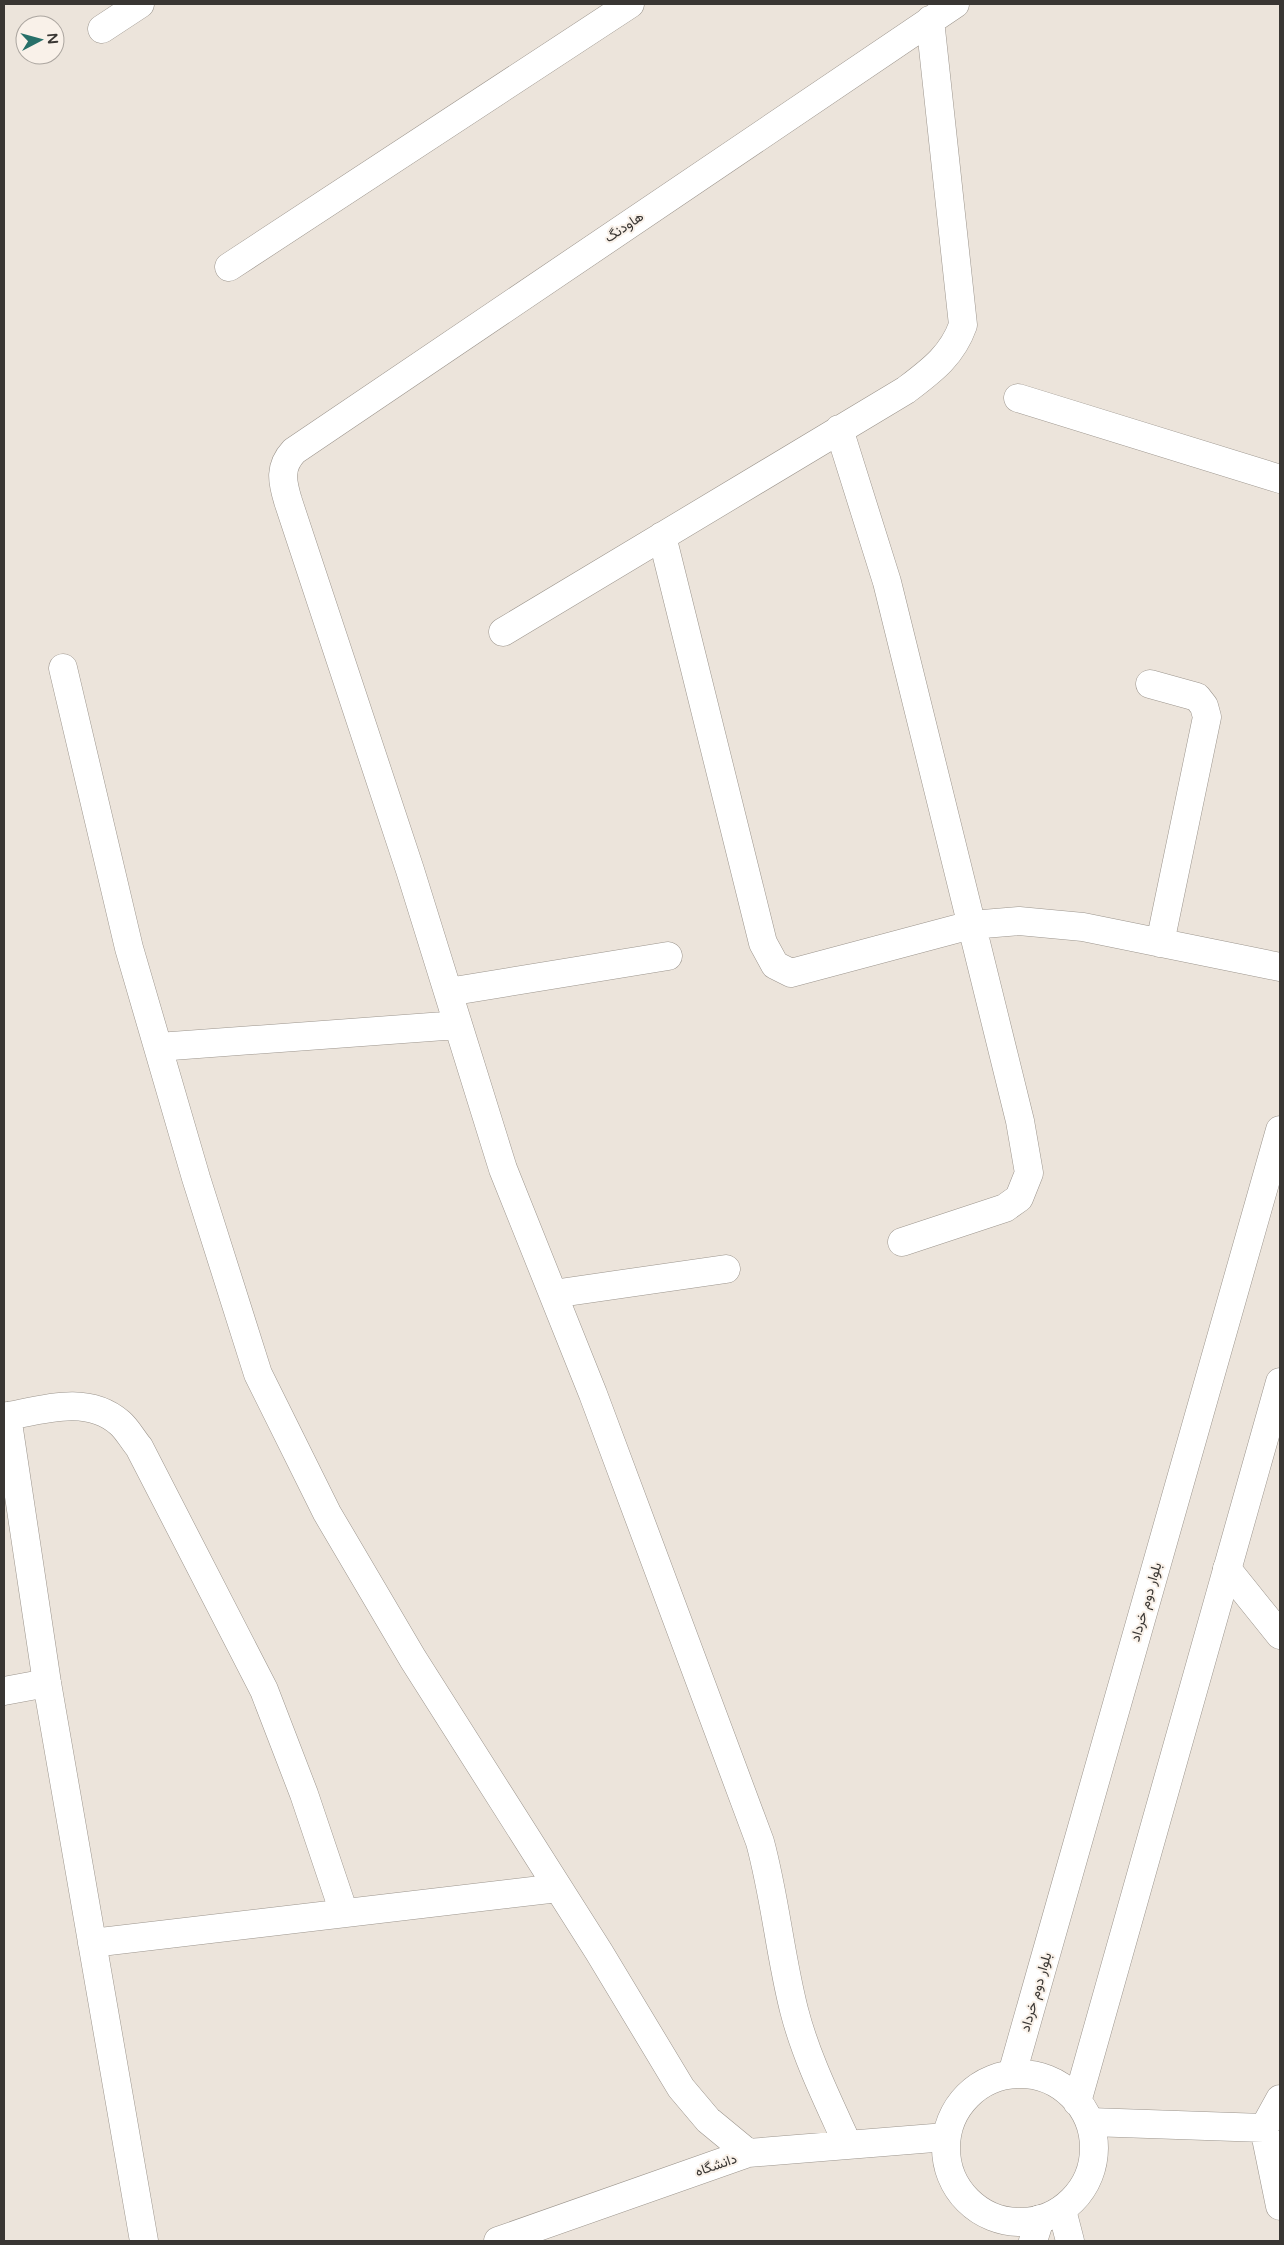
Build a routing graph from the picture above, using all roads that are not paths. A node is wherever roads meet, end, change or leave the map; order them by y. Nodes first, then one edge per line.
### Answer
1 (140, 4) edge
2 (630, 4) edge
3 (954, 4) edge
4 (930, 20) junction
5 (102, 29) dead end
6 (229, 267) dead end
7 (1018, 398) dead end
8 (839, 429) junction
9 (1280, 479) edge
10 (662, 536) junction
11 (503, 632) dead end
12 (64, 668) dead end
13 (1150, 684) dead end
14 (971, 925) junction
15 (1160, 943) junction
16 (668, 956) dead end
17 (1280, 967) edge
18 (448, 992) junction
19 (458, 1024) junction
20 (158, 1048) junction
21 (1280, 1130) edge
22 (902, 1242) dead end
23 (726, 1269) dead end
24 (553, 1294) junction
25 (1280, 1382) edge
26 (5, 1416) edge
27 (1227, 1569) junction
28 (1280, 1635) edge
29 (47, 1683) junction
30 (4, 1691) edge
31 (558, 1888) junction
32 (344, 1913) junction
33 (92, 1943) junction
34 (1012, 2074) junction
35 (1280, 2099) edge
36 (1084, 2112) junction
37 (1264, 2128) junction
38 (946, 2138) junction
39 (848, 2145) junction
40 (748, 2153) junction
41 (1280, 2206) edge
42 (1045, 2223) edge
43 (144, 2241) edge
44 (498, 2241) edge
45 (1070, 2241) edge

1 - 5 street
2 - 6 street
3 - 4 street, هاودنگ
4 - 8 street
4 - 18 street, هاودنگ
7 - 9 street
8 - 10 street
8 - 14 street
10 - 11 street
10 - 14 street
12 - 20 street
13 - 15 street
14 - 15 street
14 - 22 street
15 - 17 street
16 - 18 street
18 - 19 street
19 - 20 street
19 - 24 street
20 - 31 street
21 - 34 street, بلوار دوم خرداد
23 - 24 street
24 - 39 street
25 - 27 street
26 - 29 street
26 - 32 street
27 - 28 street
27 - 36 street
29 - 30 street
29 - 33 street
31 - 32 street
31 - 40 street
32 - 33 street
33 - 43 street
34 - 36 street
34 - 38 street
35 - 37 street
36 - 37 street
36 - 42 street
37 - 41 street
38 - 39 street, دانشگاه
38 - 42 street
39 - 40 street, دانشگاه
40 - 44 street, دانشگاه
42 - 45 street

